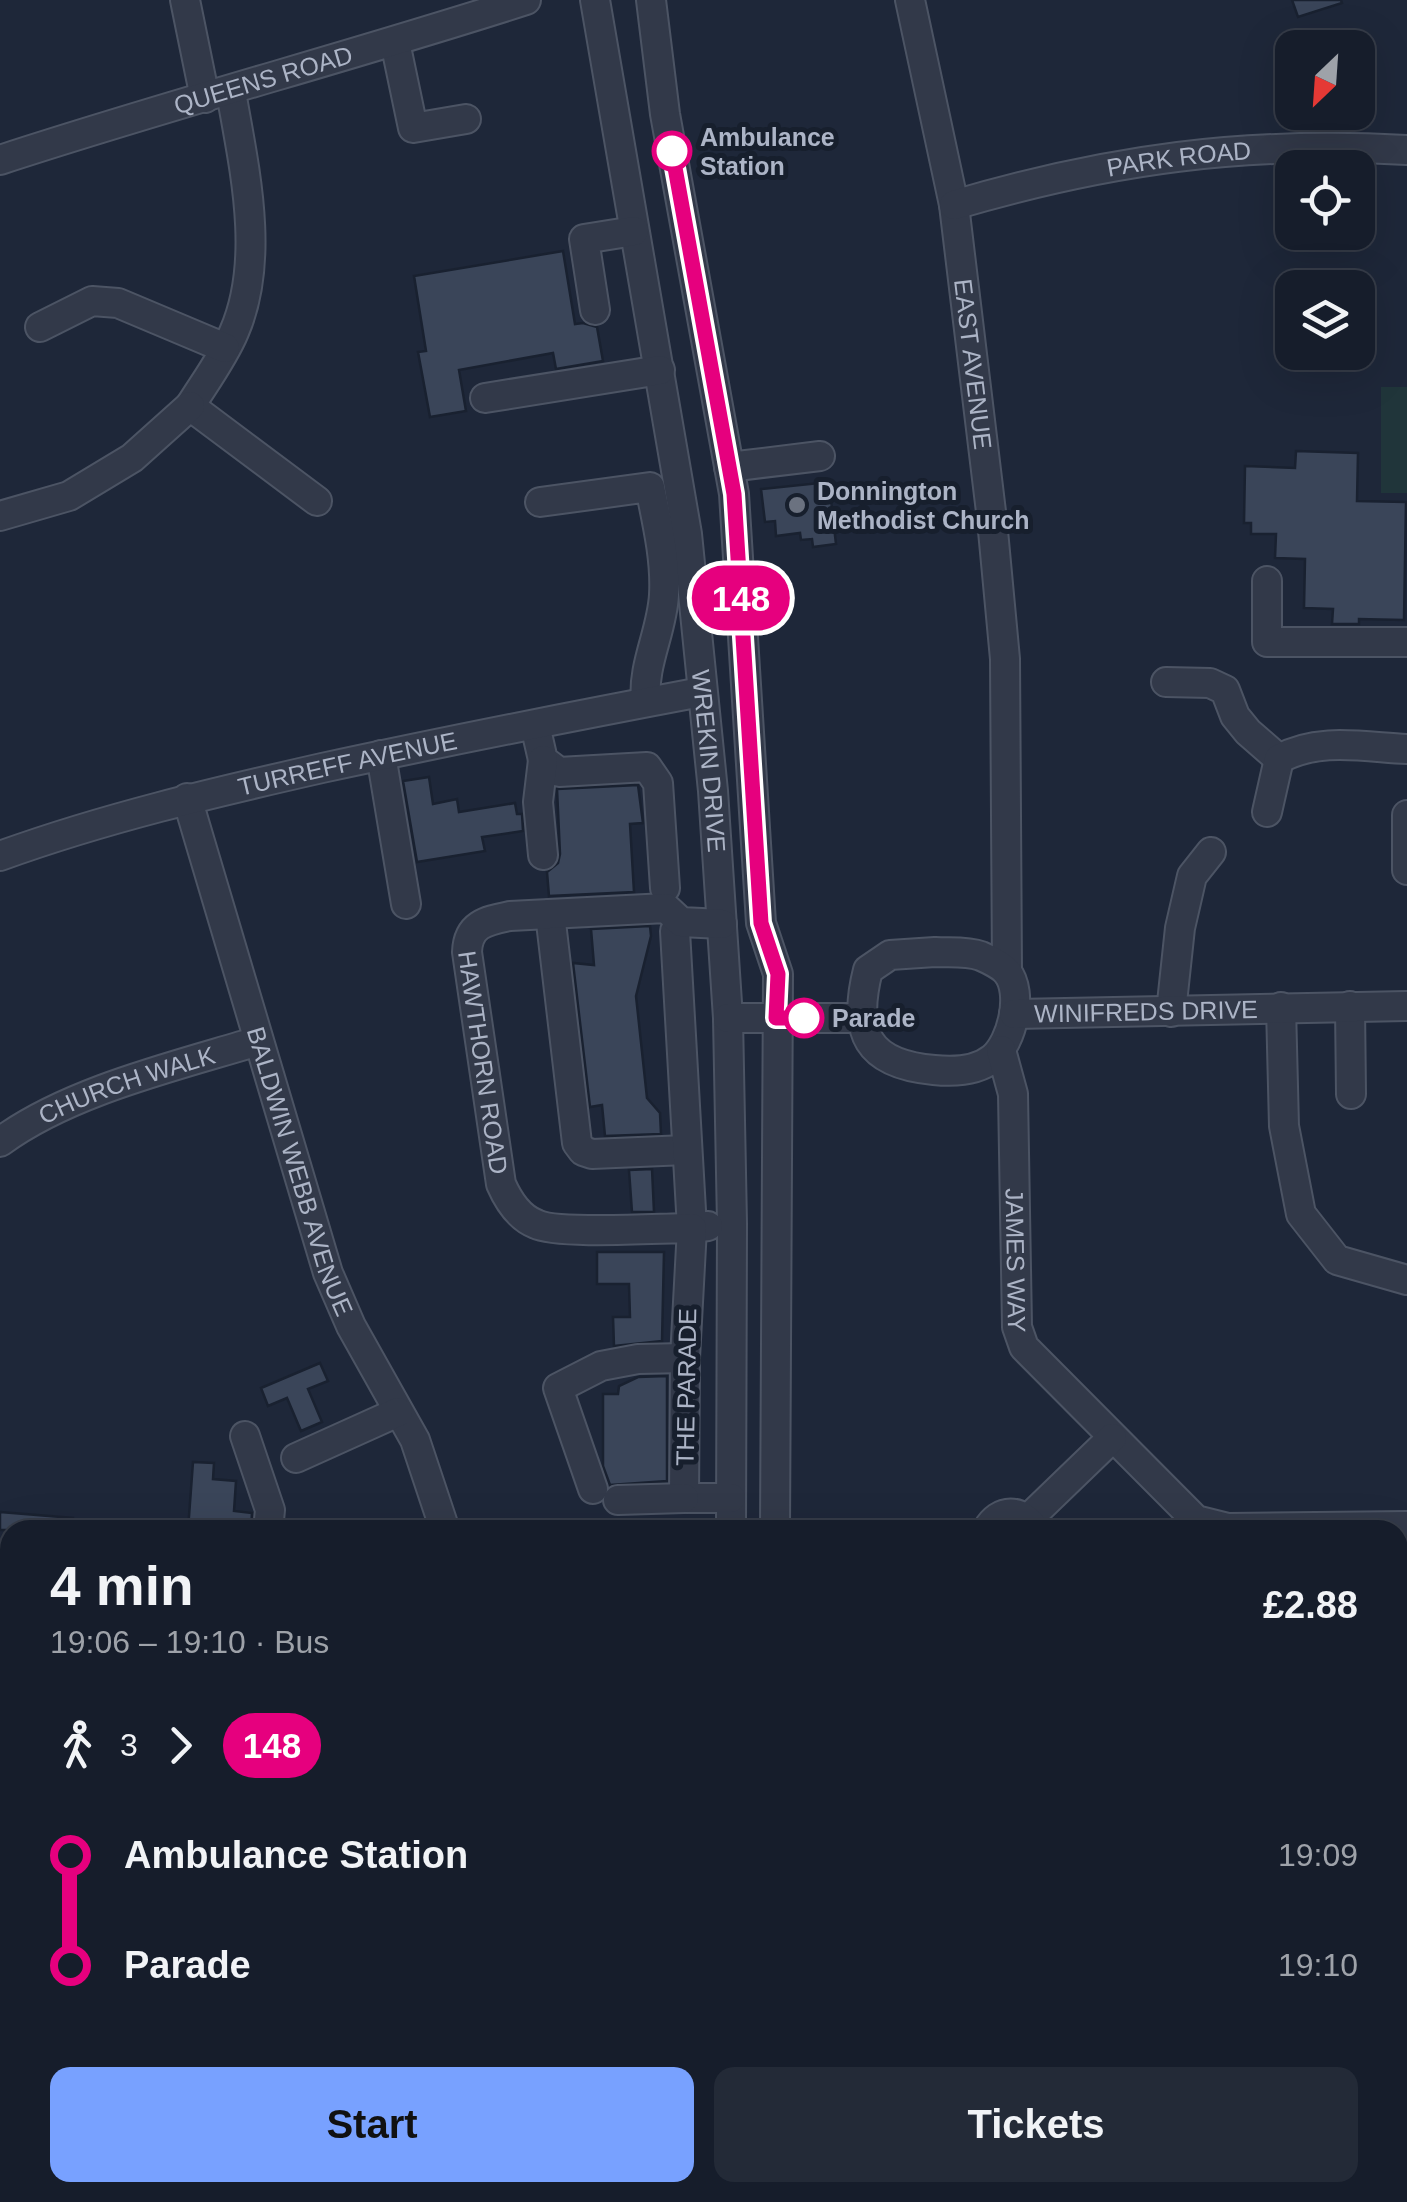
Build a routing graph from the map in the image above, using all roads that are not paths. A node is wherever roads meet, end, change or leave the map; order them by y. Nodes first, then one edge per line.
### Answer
1 (185, 0) edge
2 (526, 0) edge
3 (595, 0) edge
4 (651, 0) edge
5 (910, 0) edge
6 (395, 42) junction
7 (218, 95) junction
8 (466, 119) dead end
9 (1407, 150) edge
10 (0, 160) edge
11 (954, 205) junction
12 (634, 230) junction
13 (595, 310) dead end
14 (40, 326) dead end
15 (225, 348) junction
16 (660, 370) junction
17 (485, 398) dead end
18 (190, 406) junction
19 (820, 456) dead end
20 (730, 467) junction
21 (317, 502) dead end
22 (540, 502) dead end
23 (0, 516) edge
24 (1267, 581) dead end
25 (1407, 642) edge
26 (1166, 682) dead end
27 (701, 692) junction
28 (646, 702) junction
29 (535, 724) junction
30 (1407, 748) edge
31 (382, 755) junction
32 (1279, 759) junction
33 (543, 760) junction
34 (187, 798) junction
35 (1267, 812) dead end
36 (1407, 815) edge
37 (1210, 852) dead end
38 (542, 855) dead end
39 (0, 856) edge
40 (1407, 870) edge
41 (665, 888) dead end
42 (406, 904) dead end
43 (550, 914) junction
44 (681, 922) junction
45 (722, 924) junction
46 (1007, 972) junction
47 (1350, 1006) junction
48 (1407, 1006) edge
49 (1280, 1007) junction
50 (1172, 1012) junction
51 (1014, 1014) junction
52 (728, 1018) junction
53 (776, 1018) junction
54 (862, 1018) junction
55 (258, 1041) junction
56 (1000, 1050) junction
57 (1351, 1094) dead end
58 (0, 1142) edge
59 (686, 1150) junction
60 (732, 1224) junction
61 (692, 1228) junction
62 (1407, 1280) edge
63 (686, 1358) junction
64 (398, 1412) junction
65 (245, 1436) dead end
66 (1112, 1438) junction
67 (296, 1458) dead end
68 (684, 1498) junction
69 (731, 1498) junction
70 (269, 1520) edge
71 (442, 1520) edge
72 (730, 1520) edge
73 (775, 1520) edge
74 (994, 1520) edge
75 (1027, 1520) edge
76 (1037, 1520) edge
77 (1196, 1520) edge
78 (25, 2202) edge
79 (55, 2202) edge

1 - 7 street
2 - 6 street, QUEENS ROAD
3 - 12 street, WREKIN DRIVE
4 - 20 street
5 - 11 street, EAST AVENUE
6 - 7 street, QUEENS ROAD
6 - 8 street
7 - 10 street, QUEENS ROAD
7 - 15 street
9 - 11 street, PARK ROAD
11 - 46 street, EAST AVENUE
12 - 13 street
12 - 16 street, WREKIN DRIVE
14 - 15 street
15 - 18 street
16 - 17 street
16 - 27 street, WREKIN DRIVE
18 - 21 street
18 - 23 street
19 - 20 street
20 - 53 street
22 - 28 street
24 - 25 street
26 - 32 street
27 - 28 street, TURREFF AVENUE
27 - 45 street, WREKIN DRIVE
28 - 29 street, TURREFF AVENUE
29 - 31 street, TURREFF AVENUE
29 - 33 street
30 - 32 street
31 - 34 street, TURREFF AVENUE
31 - 42 street
32 - 35 street
33 - 38 street
33 - 41 street
34 - 39 street, TURREFF AVENUE
34 - 55 street, BALDWIN WEBB AVENUE
36 - 40 street
37 - 50 street
43 - 44 street, HAWTHORN ROAD
43 - 59 street
43 - 61 street, HAWTHORN ROAD
44 - 45 street, HAWTHORN ROAD
44 - 59 street, THE PARADE
45 - 52 street, WREKIN DRIVE
46 - 51 street, WINIFREDS DRIVE
46 - 54 street
47 - 48 street, WINIFREDS DRIVE
47 - 49 street, WINIFREDS DRIVE
47 - 57 street
49 - 50 street, WINIFREDS DRIVE
49 - 62 street, WINIFREDS DRIVE
50 - 51 street, WINIFREDS DRIVE
51 - 56 street, WINIFREDS DRIVE
52 - 53 street
52 - 60 street, WREKIN DRIVE
53 - 54 street
53 - 73 street
54 - 56 street
55 - 58 street, CHURCH WALK
55 - 64 street, BALDWIN WEBB AVENUE
56 - 66 street, JAMES WAY
59 - 61 street, THE PARADE
60 - 61 street
60 - 69 street, WREKIN DRIVE
61 - 63 street, THE PARADE
63 - 68 street, THE PARADE
63 - 68 street
64 - 67 street
64 - 71 street, BALDWIN WEBB AVENUE
65 - 70 street
66 - 76 street
66 - 77 street, JAMES WAY
68 - 69 street, THE PARADE
69 - 72 street, WREKIN DRIVE
74 - 75 street
78 - 79 street

